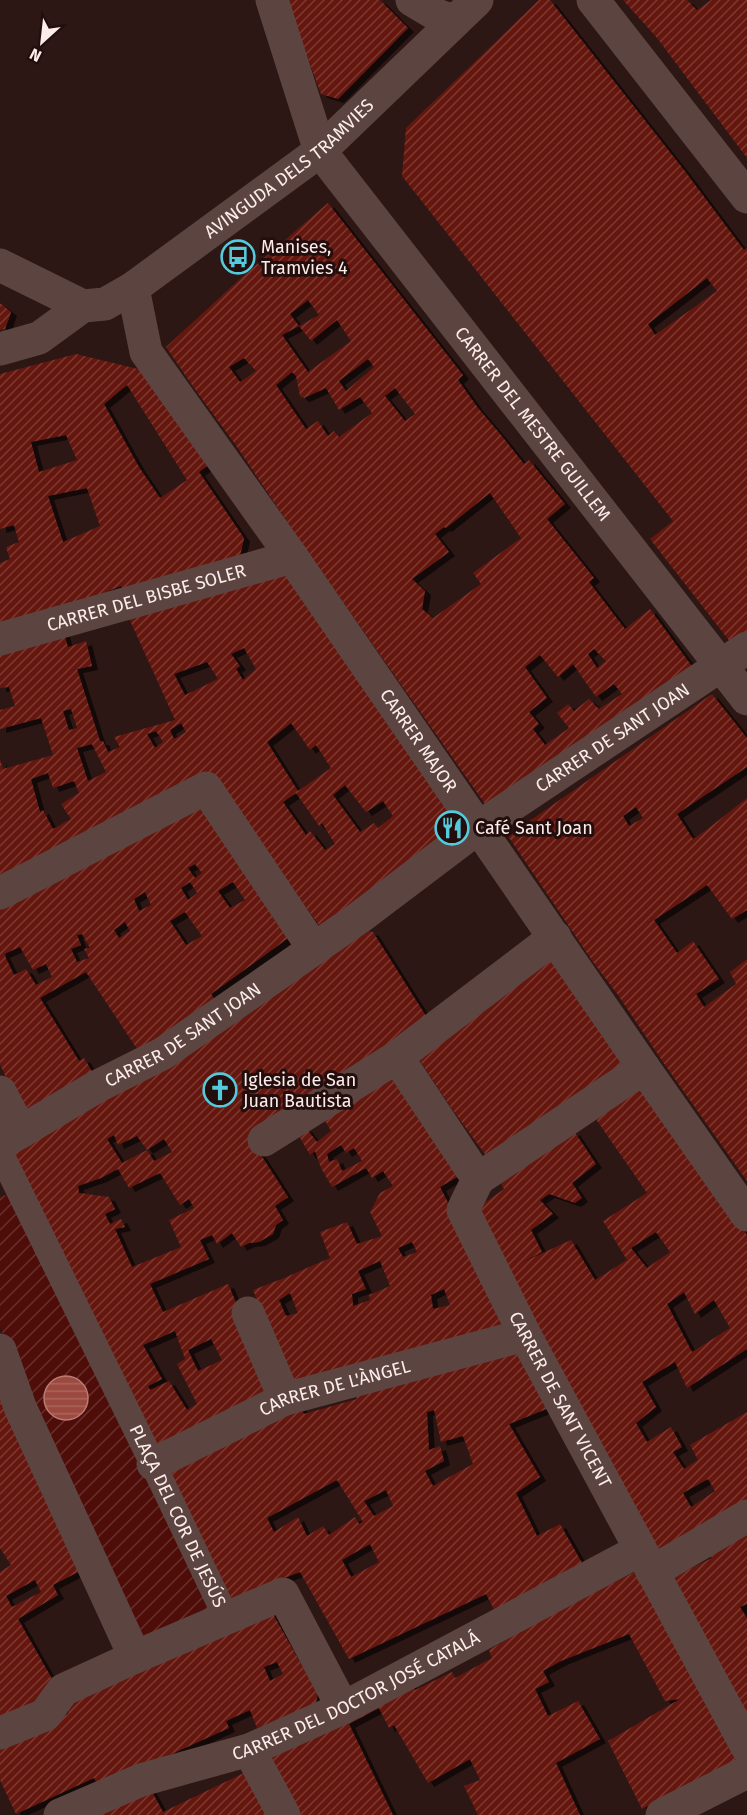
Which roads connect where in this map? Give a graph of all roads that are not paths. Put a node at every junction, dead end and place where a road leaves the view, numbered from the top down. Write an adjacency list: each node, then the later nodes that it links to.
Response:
1 (272, 0): 5 (street)
2 (412, 0): 4 (street)
3 (593, 0): 6 (street)
4 (466, 10): 5 (street, AVINGUDA DELS TRAMVIES)
5 (320, 151): 8 (street, AVINGUDA DELS TRAMVIES); 13 (street, CARRER DEL MESTRE GUILLEM)
6 (747, 197)
7 (0, 265): 9 (street)
8 (133, 288): 9 (street, AVINGUDA DELS TRAMVIES); 11 (street, CARRER MAJOR)
9 (83, 306): 10 (street)
10 (0, 349)
11 (292, 557): 12 (street, CARRER DEL BISBE SOLER); 15 (street, CARRER MAJOR)
12 (0, 639)
13 (734, 657): 14 (street, CARRER DEL MESTRE GUILLEM); 15 (street, CARRER DE SANT JOAN)
14 (747, 699)
15 (479, 828): 17 (street, CARRER MAJOR); 18 (street, CARRER DE SANT JOAN)
16 (0, 893): 18 (street)
17 (555, 937): 19 (street); 20 (street, CARRER MAJOR)
18 (314, 949): 23 (street, CARRER DE SANT JOAN)
19 (397, 1057): 22 (street); 24 (street)
20 (644, 1068): 24 (street); 25 (street, CARRER MAJOR)
21 (0, 1092): 23 (street)
22 (264, 1140)
23 (7, 1142): 30 (street, PLAÇA DEL COR DE JESÚS)
24 (478, 1179): 27 (street, CARRER DE SANT VICENT)
25 (747, 1215)
26 (248, 1313): 29 (street)
27 (525, 1335): 29 (street, CARRER DE L'ÀNGEL); 32 (street, CARRER DE SANT VICENT)
28 (0, 1350): 34 (street)
29 (285, 1399): 30 (street, CARRER DE L'ÀNGEL)
30 (153, 1464): 33 (street, PLAÇA DEL COR DE JESÚS)
31 (747, 1516): 32 (street, CARRER DEL DOCTOR JOSÉ CATALÁ)
32 (646, 1561): 35 (street, CARRER DEL DOCTOR JOSÉ CATALÁ); 37 (street, CARRER DE SANT VICENT)
33 (227, 1619): 34 (street, PLAÇA DEL COR DE JESÚS); 35 (street)
34 (135, 1657): 36 (street, PLAÇA DEL COR DE JESÚS)
35 (343, 1708): 38 (street, CARRER DEL DOCTOR JOSÉ CATALÁ)
36 (0, 1733)
37 (747, 1747)
38 (249, 1750): 41 (street, CARRER DEL DOCTOR JOSÉ CATALÁ); 42 (street)
39 (747, 1772): 40 (street)
40 (697, 1807): 43 (street)
41 (60, 1815)
42 (284, 1815)
43 (662, 1815)

